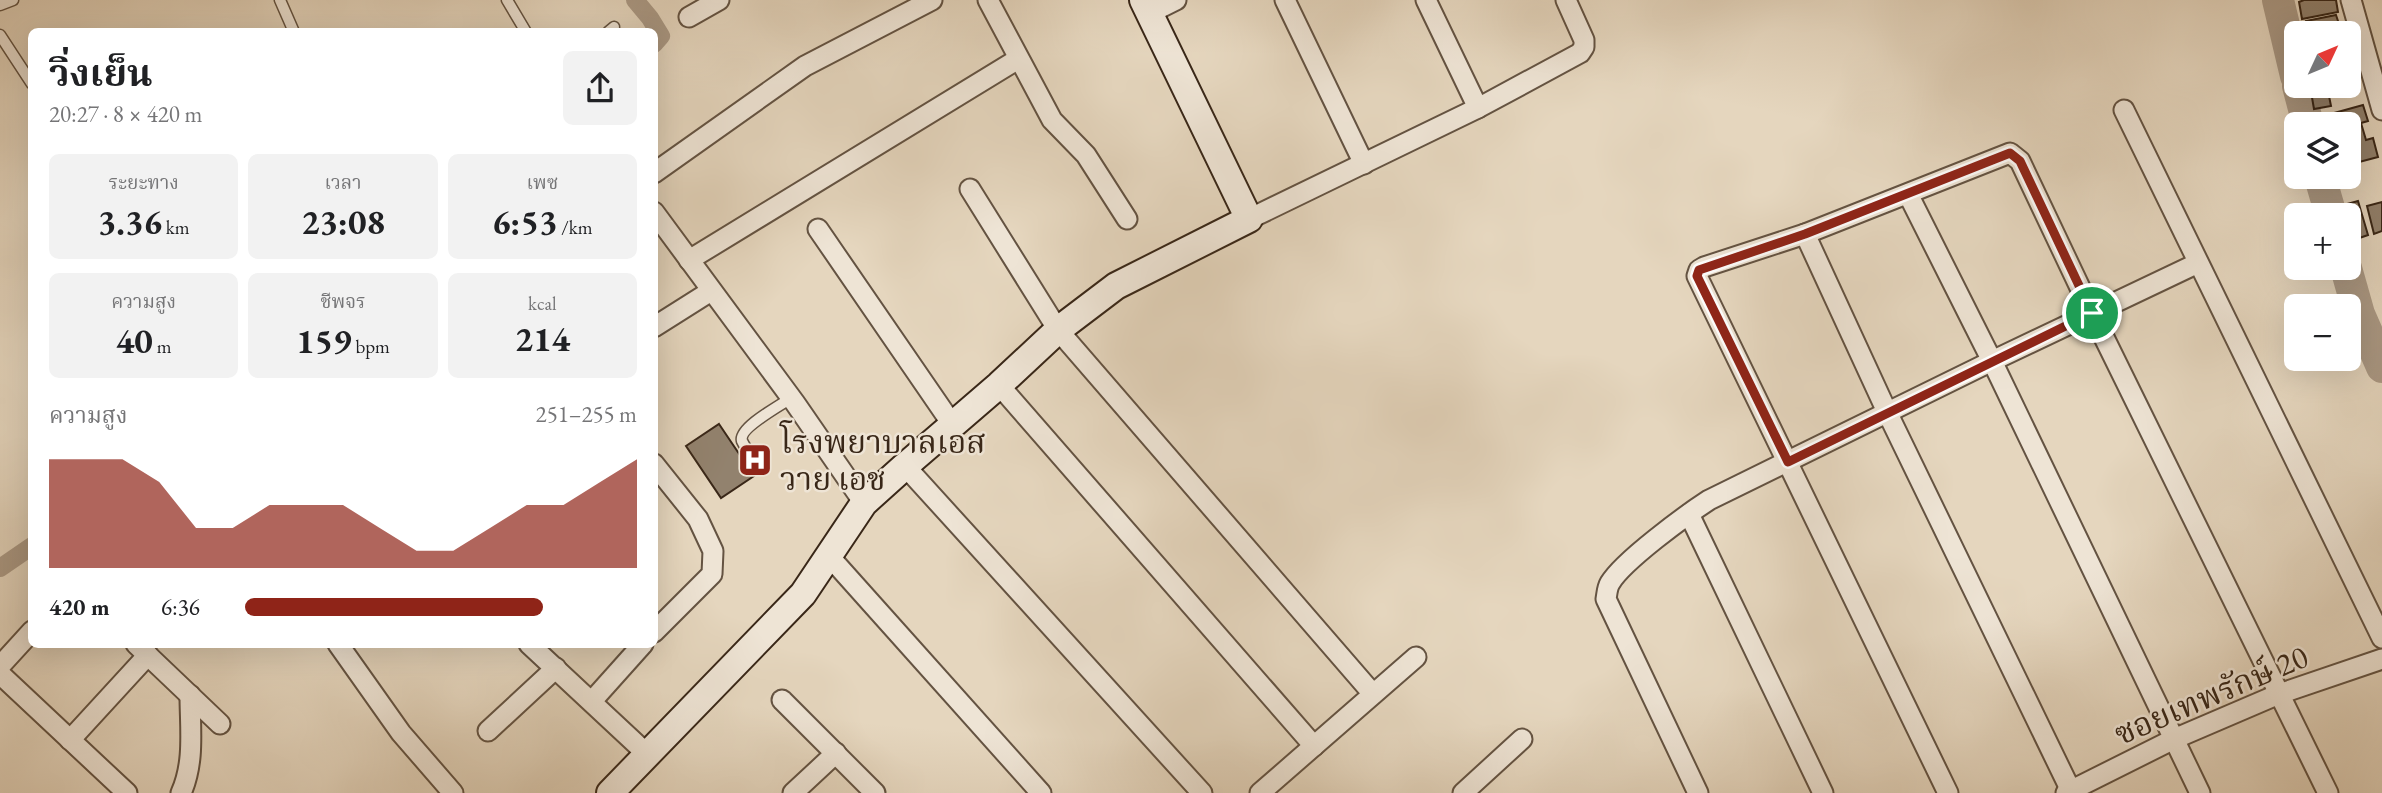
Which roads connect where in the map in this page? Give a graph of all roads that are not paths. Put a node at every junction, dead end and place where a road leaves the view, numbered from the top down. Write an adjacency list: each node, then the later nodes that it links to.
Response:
1 (13, 0): 12 (lane)
2 (280, 0): 15 (lane)
3 (507, 0): 16 (lane)
4 (719, 0): 14 (street)
5 (932, 0): 24 (street)
6 (988, 0): 18 (street)
7 (1176, 0): 13 (street)
8 (1285, 0): 23 (street)
9 (1426, 0): 20 (street)
10 (1566, 0): 20 (street)
11 (2351, 0): 22 (street)
12 (0, 5)
13 (1147, 7): 29 (street)
14 (690, 17)
15 (292, 28)
16 (524, 28)
17 (0, 35): 19 (lane)
18 (1018, 59): 28 (street); 32 (street)
19 (28, 78)
20 (1478, 108): 23 (street)
21 (2124, 110): 33 (street)
22 (2382, 110)
23 (1364, 164): 29 (street)
24 (658, 170)
25 (970, 188): 37 (street)
26 (1908, 194): 31 (street); 35 (street); 38 (street)
27 (658, 217): 32 (street)
28 (1127, 219)
29 (1249, 219): 37 (street)
30 (818, 229): 42 (street)
31 (1805, 234): 41 (street); 43 (street)
32 (689, 260): 34 (street)
33 (2198, 263): 35 (street); 52 (street)
34 (711, 291): 36 (street); 40 (street)
35 (2092, 313): 38 (street); 63 (street)
36 (658, 324)
37 (1058, 330): 39 (street); 62 (street)
38 (1992, 361): 41 (street); 70 (street)
39 (999, 385): 42 (street); 72 (street)
40 (791, 398): 46 (lane); 47 (street)
41 (1888, 414): 43 (street); 75 (street)
42 (952, 424): 44 (street)
43 (1788, 462): 48 (street); 88 (street)
44 (905, 466): 47 (street); 83 (street)
45 (658, 469): 50 (street)
46 (761, 469)
47 (864, 503): 49 (street)
48 (1689, 514): 86 (street); 87 (street)
49 (829, 556): 74 (street); 82 (street)
50 (658, 626)
51 (28, 635): 59 (street)
52 (2382, 638)
53 (341, 648): 78 (street)
54 (534, 648): 60 (street)
55 (639, 648): 65 (street)
56 (142, 649): 64 (street); 71 (street)
57 (1416, 657): 62 (street)
58 (2382, 659): 63 (street, ซอยเทพรักษ์ 20)
59 (0, 666)
60 (556, 668): 65 (street); 68 (street)
61 (0, 674): 71 (street)
62 (1373, 694): 72 (street)
63 (2279, 694): 70 (street, ซอยเทพรักษ์ 20); 90 (street)
64 (190, 695): 67 (street); 77 (street)
65 (592, 701): 74 (street)
66 (782, 701): 73 (street)
67 (220, 724)
68 (488, 731)
69 (1522, 739): 85 (street)
70 (2174, 739): 75 (street, ซอยเทพรักษ์ 20); 89 (street)
71 (70, 740): 76 (street)
72 (1314, 746): 84 (street)
73 (836, 753): 80 (street); 81 (street)
74 (647, 754): 79 (street)
75 (2070, 792)
76 (127, 793)
77 (181, 793)
78 (453, 793)
79 (610, 793)
80 (793, 793)
81 (875, 793)
82 (1041, 793)
83 (1202, 793)
84 (1260, 793)
85 (1463, 793)
86 (1698, 793)
87 (1823, 793)
88 (1948, 793)
89 (2200, 793)
90 (2328, 793)

